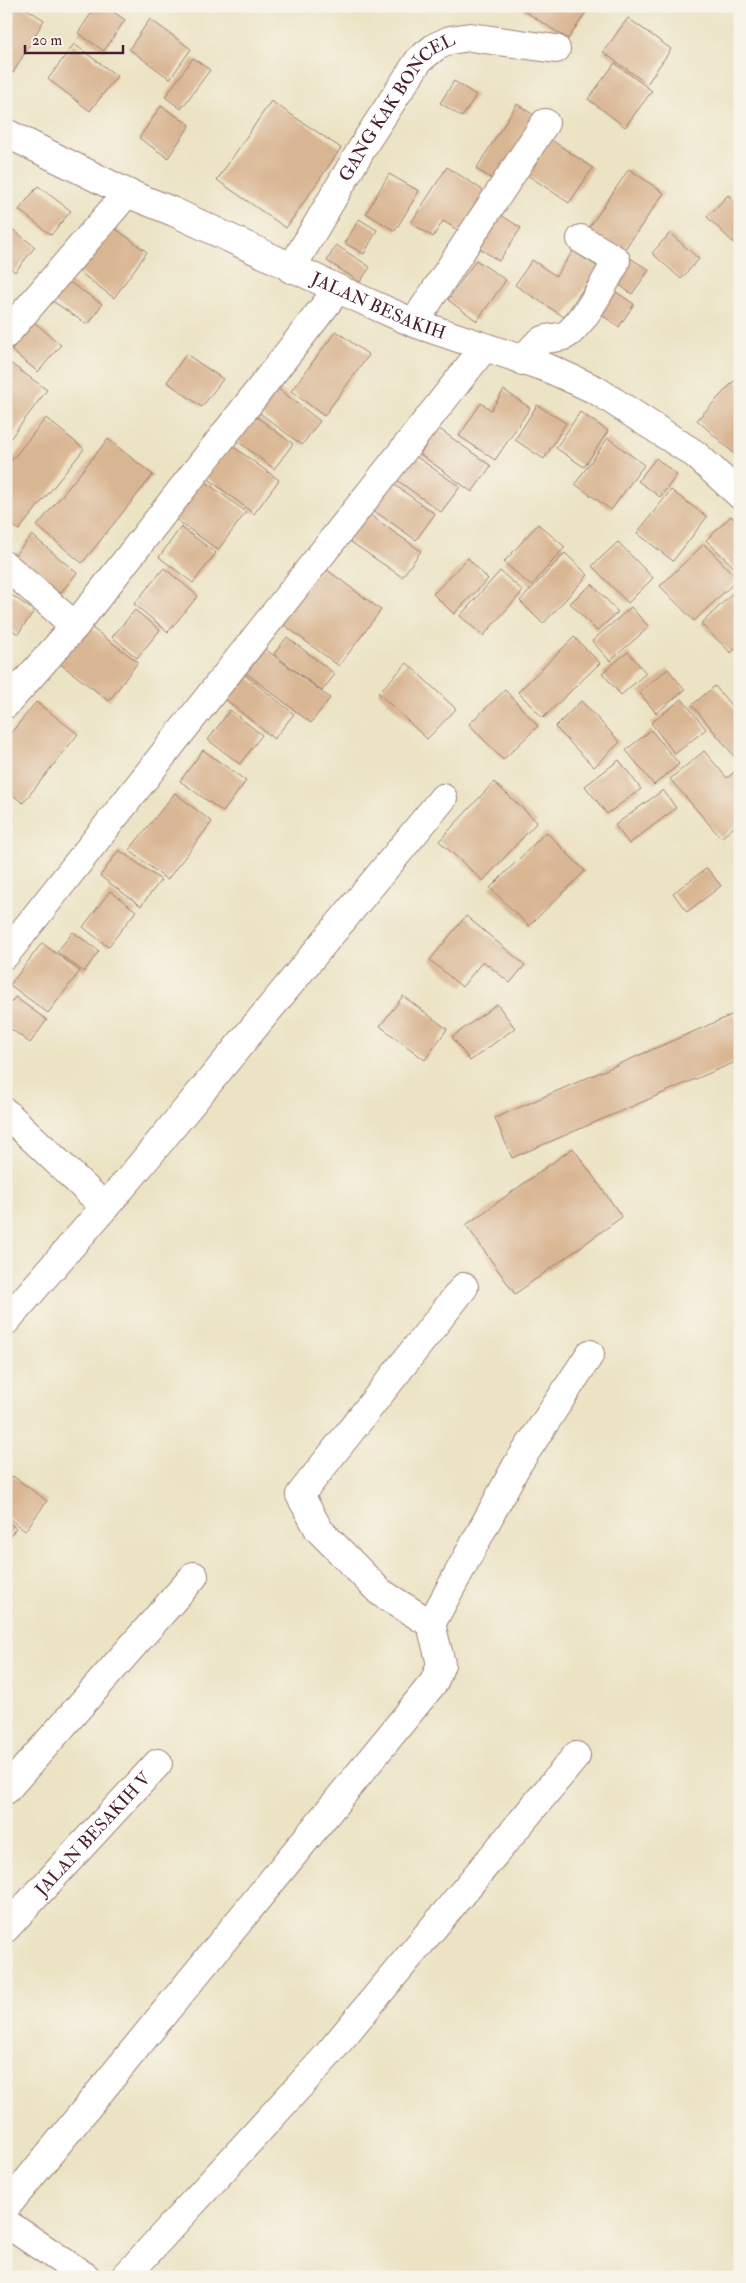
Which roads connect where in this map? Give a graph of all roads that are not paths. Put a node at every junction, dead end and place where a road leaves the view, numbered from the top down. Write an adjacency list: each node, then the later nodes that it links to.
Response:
1 (556, 49): 6 (street, GANG KAK BONCEL)
2 (545, 123): 8 (street)
3 (6, 133): 4 (street, JALAN BESAKIH)
4 (127, 194): 6 (street, JALAN BESAKIH); 9 (street)
5 (581, 239): 11 (street)
6 (291, 269): 7 (street, JALAN BESAKIH)
7 (338, 290): 8 (street, JALAN BESAKIH); 14 (street)
8 (414, 323): 10 (street, JALAN BESAKIH)
9 (6, 334)
10 (484, 348): 11 (street, JALAN BESAKIH); 17 (street)
11 (523, 361): 12 (street, JALAN BESAKIH)
12 (740, 495)
13 (6, 566): 14 (street)
14 (75, 626): 15 (street)
15 (6, 704)
16 (443, 798): 19 (street)
17 (6, 954)
18 (6, 1113): 19 (street)
19 (105, 1207): 21 (street)
20 (464, 1287): 24 (street)
21 (6, 1321)
22 (590, 1354): 24 (street)
23 (194, 1576): 27 (street)
24 (431, 1624): 29 (street)
25 (576, 1756): 32 (street)
26 (158, 1763): 28 (street, JALAN BESAKIH V)
27 (6, 1790)
28 (6, 1928)
29 (6, 2207)
30 (6, 2223): 31 (street)
31 (86, 2277)
32 (125, 2277)

